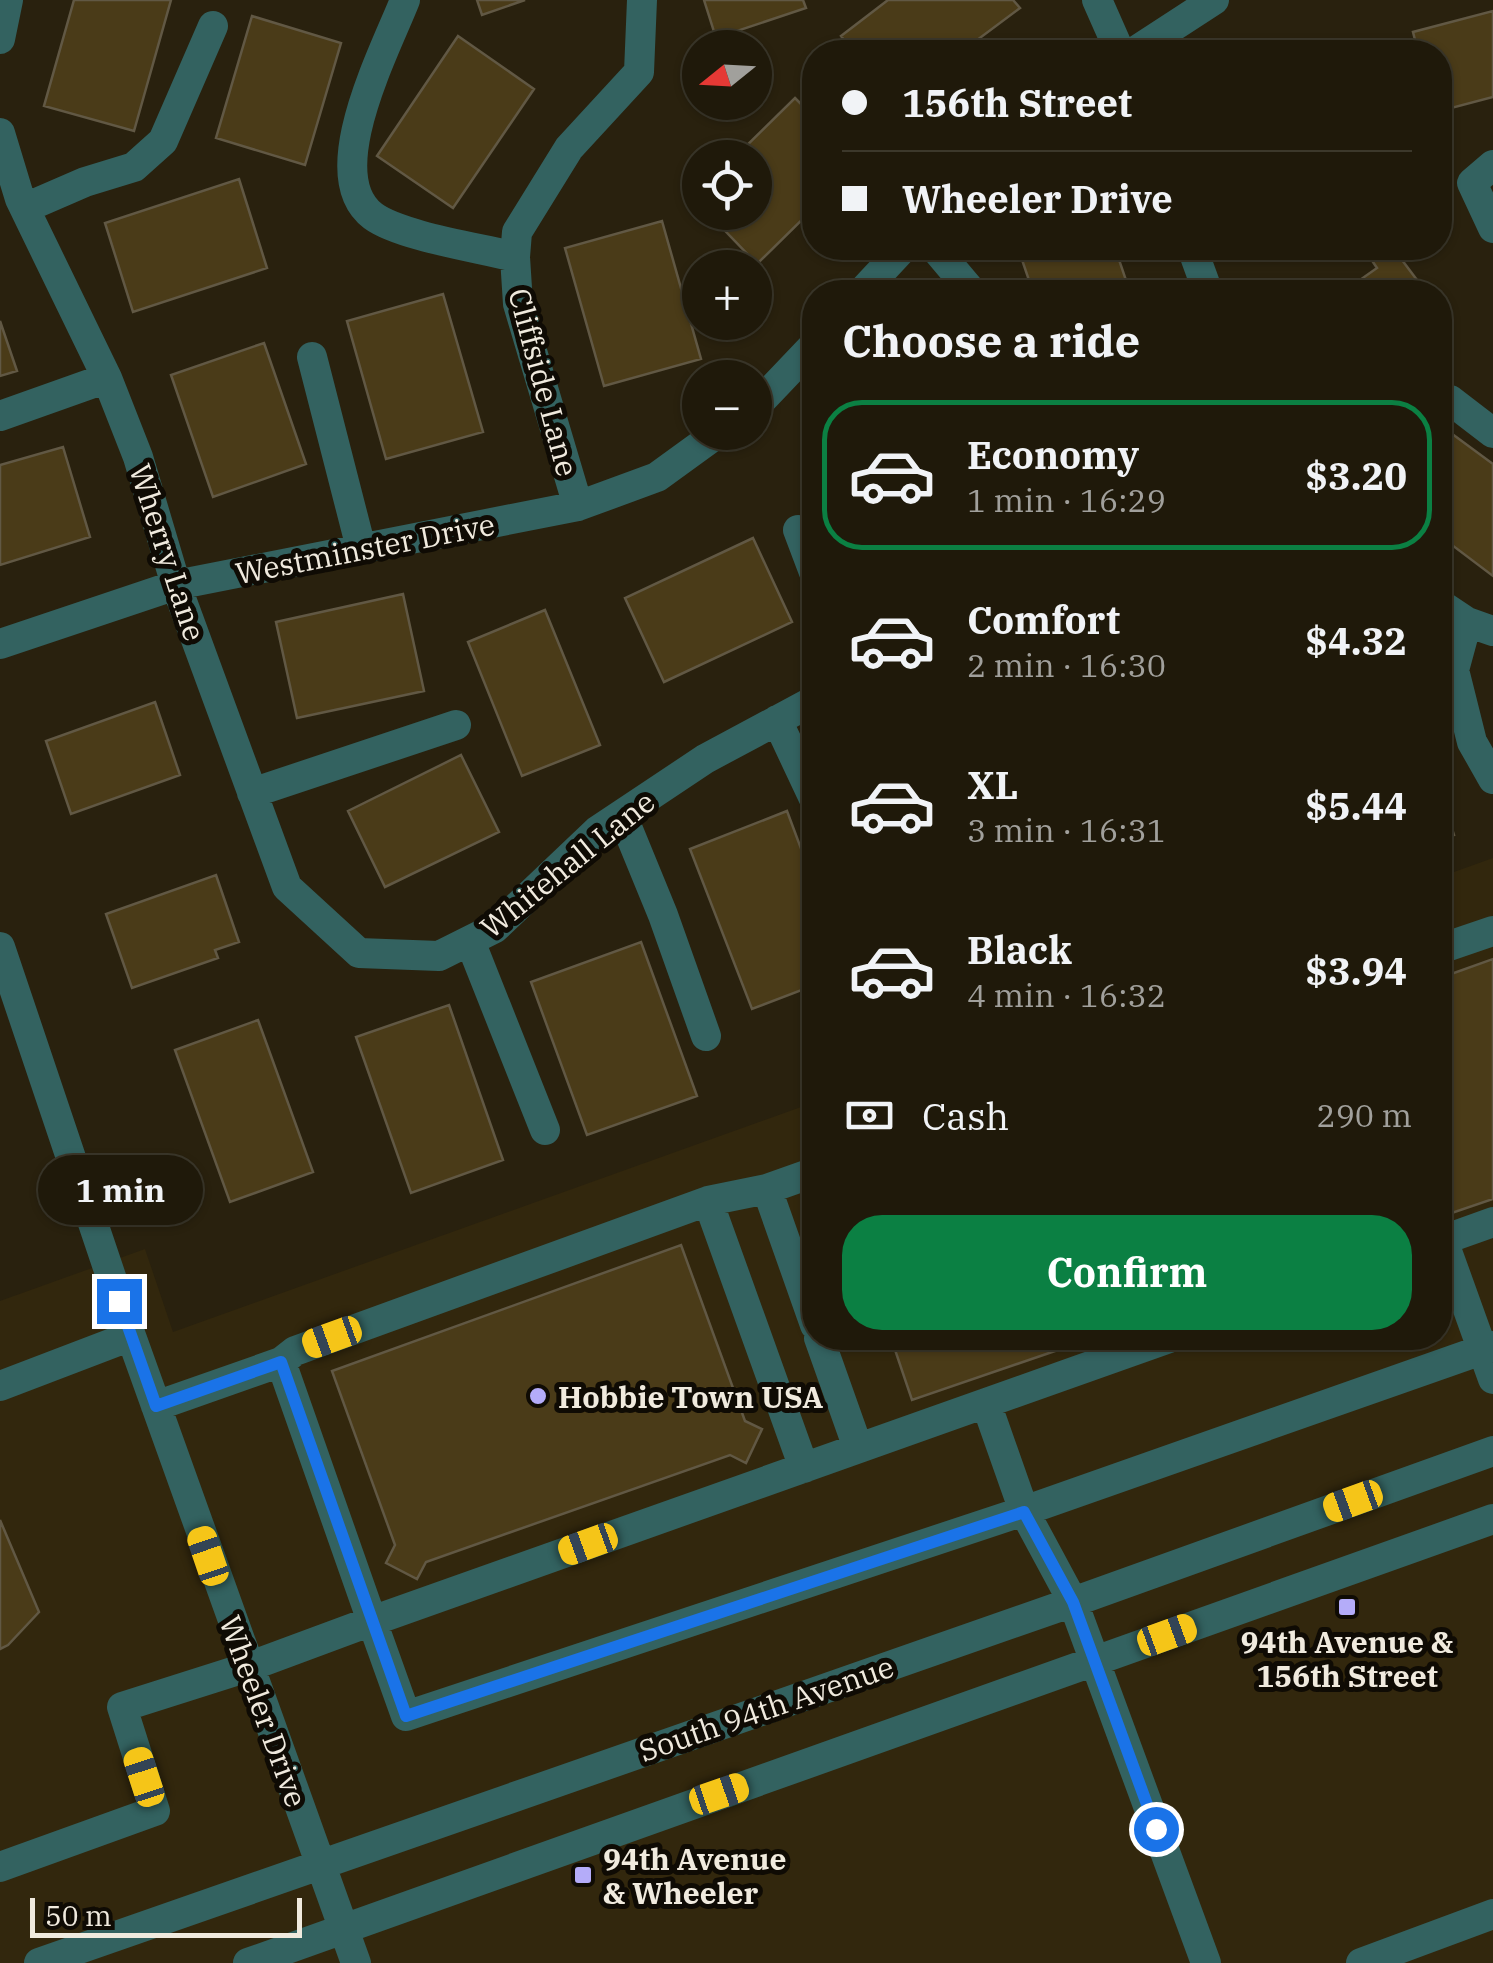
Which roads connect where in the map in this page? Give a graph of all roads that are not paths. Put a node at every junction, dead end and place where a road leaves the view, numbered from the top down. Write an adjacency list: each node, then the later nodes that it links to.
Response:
1 (404, 0): 12 (street)
2 (642, 0): 12 (street, Cliffside Lane)
3 (1097, 0): 6 (street)
4 (1214, 0): 7 (street)
5 (213, 26): 10 (street)
6 (1115, 40)
7 (1152, 40)
8 (0, 133): 10 (street, Wherry Lane)
9 (1493, 166): 11 (street)
10 (25, 208): 19 (street, Wherry Lane)
11 (1493, 228)
12 (515, 257): 25 (street, Cliffside Lane)
13 (892, 260): 15 (street)
14 (945, 260): 16 (street)
15 (873, 280)
16 (962, 280)
17 (312, 357): 28 (street)
18 (802, 358): 20 (street)
19 (107, 378): 22 (street); 29 (street, Wherry Lane)
20 (772, 389)
21 (1452, 402): 23 (street)
22 (0, 416)
23 (1493, 434)
24 (694, 450): 25 (street, Westminster Drive)
25 (578, 506): 28 (street, Westminster Drive)
26 (798, 530): 27 (street)
27 (802, 541)
28 (361, 548): 29 (street, Westminster Drive)
29 (176, 585): 32 (street, Westminster Drive); 38 (street, Wherry Lane)
30 (1452, 611): 31 (street)
31 (1480, 626): 37 (street)
32 (0, 644)
33 (802, 707): 34 (street, Whitehall Lane)
34 (777, 720): 36 (street); 39 (street, Whitehall Lane)
35 (456, 725): 38 (street)
36 (802, 773)
37 (1493, 778)
38 (252, 792): 44 (street, Wherry Lane)
39 (622, 815): 41 (street, Whitehall Lane); 45 (street)
40 (1493, 930): 42 (street)
41 (470, 940): 44 (street, Whitehall Lane); 46 (street)
42 (1452, 945)
43 (0, 947): 54 (street, Wheeler Drive)
44 (359, 953)
45 (706, 1036)
46 (544, 1130)
47 (802, 1177): 48 (street)
48 (767, 1189): 49 (street); 53 (street)
49 (708, 1201): 58 (street); 65 (street)
50 (1493, 1222): 51 (street)
51 (1452, 1237)
52 (1452, 1266): 55 (street)
53 (802, 1289)
54 (131, 1336): 60 (street); 62 (street, Wheeler Drive)
55 (1488, 1347): 59 (street); 66 (street)
56 (823, 1350): 63 (street)
57 (1135, 1350): 61 (street)
58 (281, 1362): 62 (street); 69 (street)
59 (1493, 1379)
60 (0, 1386)
61 (986, 1403): 63 (street); 66 (street)
62 (156, 1406): 71 (street, Wheeler Drive)
63 (858, 1448): 65 (street)
64 (1493, 1451): 68 (street, South 94th Avenue)
65 (804, 1468): 69 (street)
66 (1024, 1512): 68 (street); 69 (street)
67 (1493, 1519): 70 (street)
68 (1073, 1602): 70 (street); 72 (street, South 94th Avenue)
69 (372, 1621): 71 (street)
70 (1094, 1661): 75 (street); 79 (street)
71 (248, 1667): 72 (street, Wheeler Drive); 73 (street)
72 (320, 1863): 75 (street, Wheeler Drive); 76 (street, South 94th Avenue)
73 (0, 1866)
74 (1493, 1914): 80 (street)
75 (344, 1928): 77 (street); 78 (street, Wheeler Drive)
76 (39, 1963)
77 (248, 1963)
78 (356, 1963)
79 (1206, 1963)
80 (1362, 1963)

